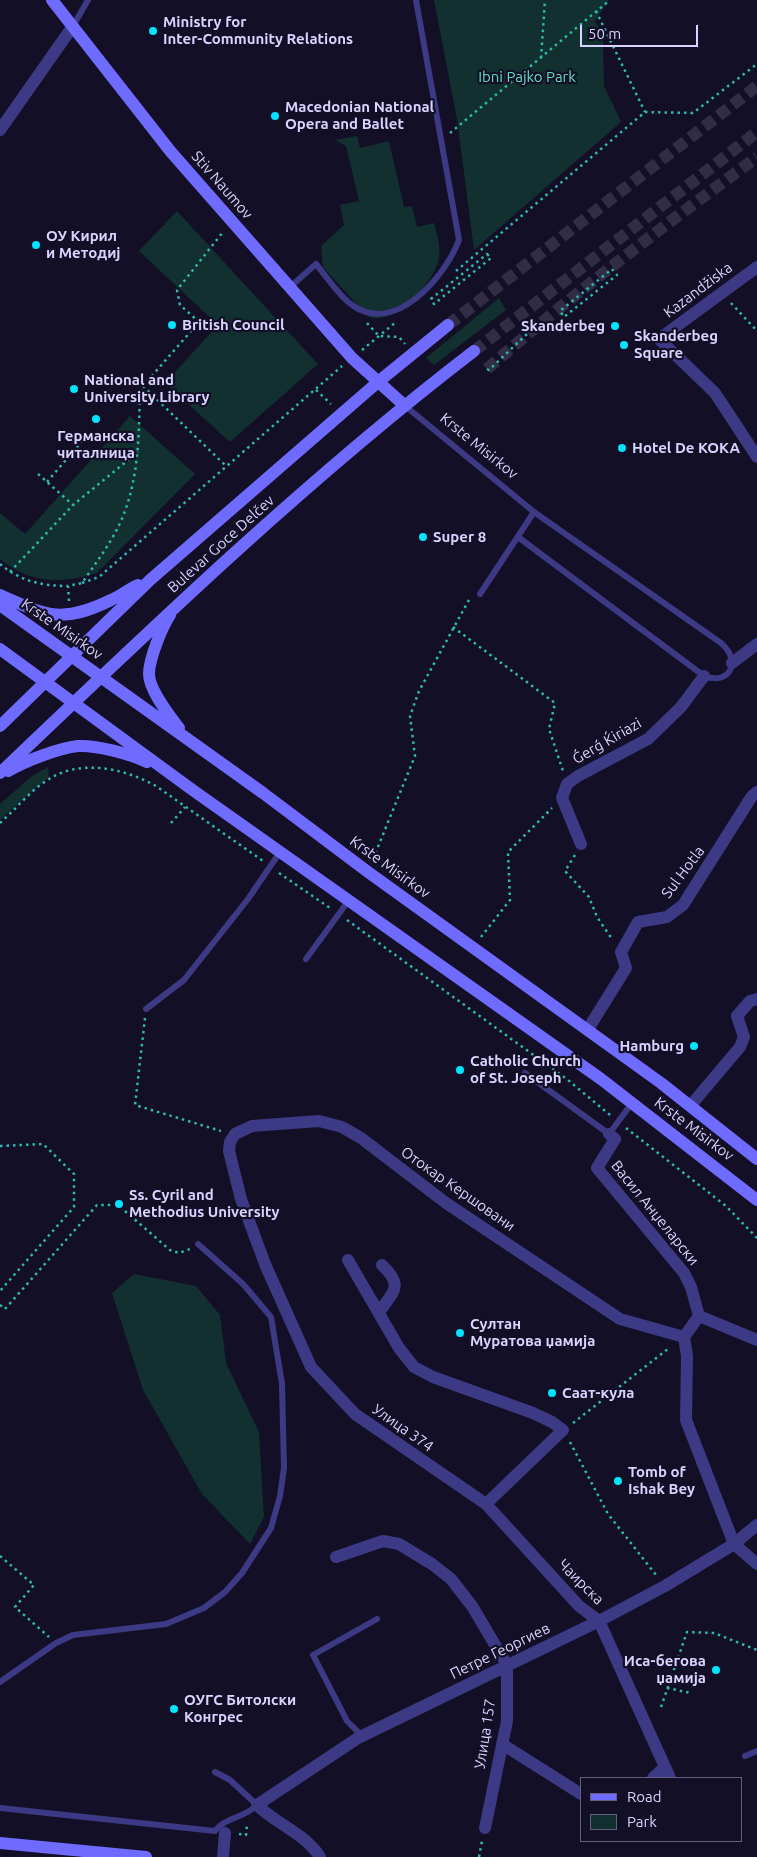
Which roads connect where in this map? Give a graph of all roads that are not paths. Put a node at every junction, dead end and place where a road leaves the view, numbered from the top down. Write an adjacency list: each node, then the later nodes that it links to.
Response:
1 (52, 0): 4 (street, Stiv Naumov)
2 (88, 0): 4 (lane)
3 (416, 0): 7 (lane)
4 (73, 26): 5 (street); 7 (street, Stiv Naumov)
5 (0, 130)
6 (757, 267): 12 (street, Kazandžiska)
7 (290, 287): 10 (street, Stiv Naumov)
8 (448, 325): 10 (street, Bulevar Goce Delčev)
9 (474, 351): 11 (street, Bulevar Goce Delčev)
10 (378, 382): 11 (street, Stiv Naumov); 15 (street, Bulevar Goce Delčev)
11 (404, 405): 13 (lane, Krste Misirkov); 18 (street, Bulevar Goce Delčev)
12 (757, 457)
13 (534, 512): 14 (lane); 23 (lane, Krste Misirkov)
14 (518, 537): 16 (lane); 24 (lane)
15 (150, 580): 17 (street); 22 (street, Bulevar Goce Delčev)
16 (477, 594)
17 (0, 596)
18 (178, 603): 25 (street, Bulevar Goce Delčev); 29 (street)
19 (0, 605): 22 (street, Krste Misirkov)
20 (757, 644): 23 (street)
21 (0, 649): 26 (street, Krste Misirkov)
22 (71, 656): 25 (street, Krste Misirkov); 26 (street, Bulevar Goce Delčev)
23 (732, 663): 24 (lane)
24 (704, 676): 33 (street, Ǵerǵ Ḱiriazi)
25 (101, 677): 27 (street, Bulevar Goce Delčev); 29 (street, Krste Misirkov)
26 (45, 682): 27 (street, Krste Misirkov); 28 (street, Bulevar Goce Delčev)
27 (74, 703): 30 (street, Krste Misirkov); 31 (street, Bulevar Goce Delčev)
28 (0, 726)
29 (189, 739): 39 (street, Krste Misirkov)
30 (163, 769): 31 (street); 34 (street, Krste Misirkov)
31 (0, 775)
32 (757, 792): 39 (street, Sul Hotla)
33 (581, 844)
34 (280, 852): 35 (street, Krste Misirkov); 38 (lane)
35 (349, 900): 36 (lane); 41 (street, Krste Misirkov)
36 (306, 959)
37 (757, 999): 42 (street)
38 (146, 1009)
39 (588, 1029): 42 (street, Krste Misirkov)
40 (525, 1073): 43 (lane)
41 (632, 1103): 43 (lane); 45 (street, Krste Misirkov)
42 (691, 1105): 44 (street, Krste Misirkov)
43 (612, 1136): 50 (street, Васил Анџеларски)
44 (757, 1159)
45 (757, 1200)
46 (198, 1244): 62 (lane)
47 (348, 1260): 49 (street)
48 (382, 1265): 49 (street)
49 (379, 1312): 54 (street)
50 (699, 1316): 51 (street); 52 (street)
51 (684, 1337): 53 (street, Отокар Кершовани); 56 (street)
52 (757, 1340)
53 (311, 1367): 54 (street, Улица 374)
54 (486, 1504): 60 (street, Чаирска)
55 (757, 1525): 56 (street, Петре Георгиев)
56 (734, 1544): 58 (street); 60 (street, Петре Георгиев)
57 (336, 1557): 61 (street, Улица 157)
58 (757, 1564)
59 (377, 1619): 63 (lane)
60 (598, 1622): 61 (street, Петре Георгиев); 68 (street, Чаирска)
61 (507, 1665): 63 (street, Петре Георгиев); 64 (street, Улица 157)
62 (0, 1682)
63 (363, 1736): 71 (street, Петре Георгиев)
64 (502, 1744): 69 (street); 72 (street, Улица 157)
65 (757, 1751): 66 (lane)
66 (745, 1756)
67 (215, 1772): 71 (lane)
68 (667, 1773)
69 (580, 1793)
70 (0, 1808): 71 (lane)
71 (253, 1809): 77 (street)
72 (485, 1828)
73 (225, 1833): 76 (street)
74 (0, 1843): 75 (street)
75 (146, 1857)
76 (223, 1857)
77 (320, 1857)

